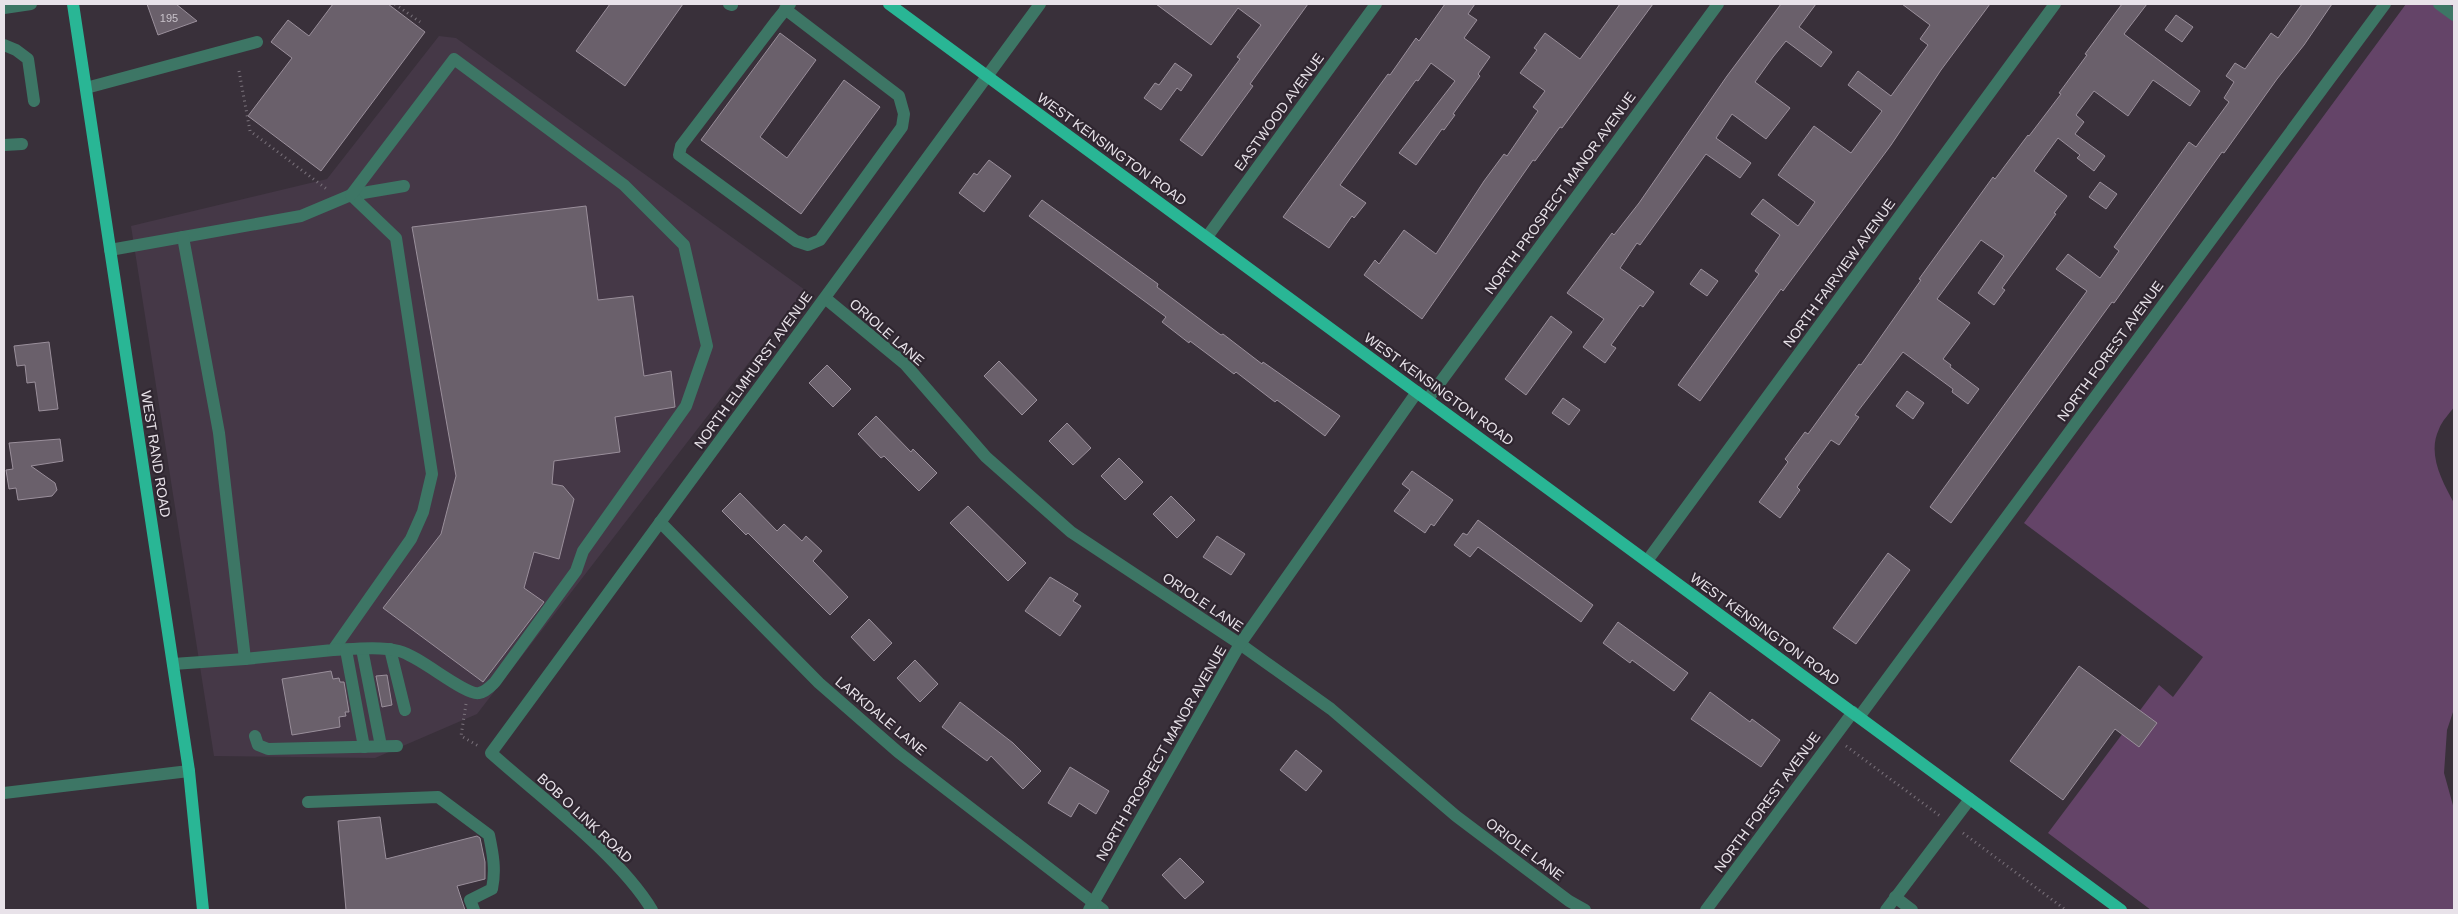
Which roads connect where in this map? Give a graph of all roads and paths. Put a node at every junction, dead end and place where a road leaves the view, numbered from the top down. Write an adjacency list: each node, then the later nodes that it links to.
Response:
1 (32, 4): 12 (street)
2 (73, 4): 19 (main road, WEST RAND ROAD)
3 (395, 4): 14 (path)
4 (889, 4): 18 (main road, WEST KENSINGTON ROAD)
5 (1040, 4): 18 (street, NORTH ELMHURST AVENUE)
6 (1376, 4): 26 (street, EASTWOOD AVENUE)
7 (1718, 4): 30 (street, NORTH PROSPECT MANOR AVENUE)
8 (2055, 4): 32 (street, NORTH FAIRVIEW AVENUE)
9 (2385, 4): 41 (street, NORTH FOREST AVENUE)
10 (2439, 4): 13 (street)
11 (787, 7): 11 (street)
12 (4, 8)
13 (2454, 15)
14 (420, 22)
15 (257, 42): 19 (street)
16 (4, 45): 20 (street)
17 (239, 71): 24 (path)
18 (987, 76): 26 (main road, WEST KENSINGTON ROAD); 28 (street, NORTH ELMHURST AVENUE)
19 (86, 88): 27 (main road, WEST RAND ROAD)
20 (34, 101)
21 (22, 144): 22 (street)
22 (4, 145)
23 (404, 186): 24 (street)
24 (346, 197): 25 (street); 35 (street); 39 (street)
25 (183, 237): 27 (street); 37 (street)
26 (1207, 237): 29 (main road, WEST KENSINGTON ROAD)
27 (110, 250): 38 (main road, WEST RAND ROAD)
28 (825, 298): 31 (street, NORTH ELMHURST AVENUE); 33 (street, ORIOLE LANE)
29 (1417, 392): 30 (main road, WEST KENSINGTON ROAD); 33 (street, NORTH PROSPECT MANOR AVENUE)
30 (1428, 400): 32 (main road, WEST KENSINGTON ROAD)
31 (660, 522): 46 (street, NORTH ELMHURST AVENUE); 52 (street, LARKDALE LANE)
32 (1647, 561): 41 (main road, WEST KENSINGTON ROAD)
33 (1240, 644): 52 (street, NORTH PROSPECT MANOR AVENUE); 56 (street, ORIOLE LANE)
34 (390, 649): 36 (street); 39 (street); 40 (street)
35 (340, 650): 36 (street); 37 (street); 45 (street)
36 (362, 650): 43 (street)
37 (245, 659): 38 (street)
38 (173, 664): 47 (main road, WEST RAND ROAD)
39 (468, 691): 46 (path)
40 (405, 710)
41 (1856, 714): 49 (main road, WEST KENSINGTON ROAD); 57 (street, NORTH FOREST AVENUE)
42 (255, 736): 45 (street)
43 (381, 746): 44 (street); 45 (street)
44 (396, 746)
45 (364, 747)
46 (491, 753): 55 (street, BOB O LINK ROAD)
47 (189, 772): 48 (street); 53 (main road, WEST RAND ROAD)
48 (4, 793)
49 (1970, 799): 51 (street); 60 (main road, WEST KENSINGTON ROAD)
50 (308, 802): 54 (street)
51 (1895, 897): 58 (street); 59 (street)
52 (1095, 908)
53 (203, 910)
54 (474, 910)
55 (652, 910)
56 (1585, 910)
57 (1706, 910)
58 (1886, 910)
59 (1912, 910)
60 (2121, 910)

